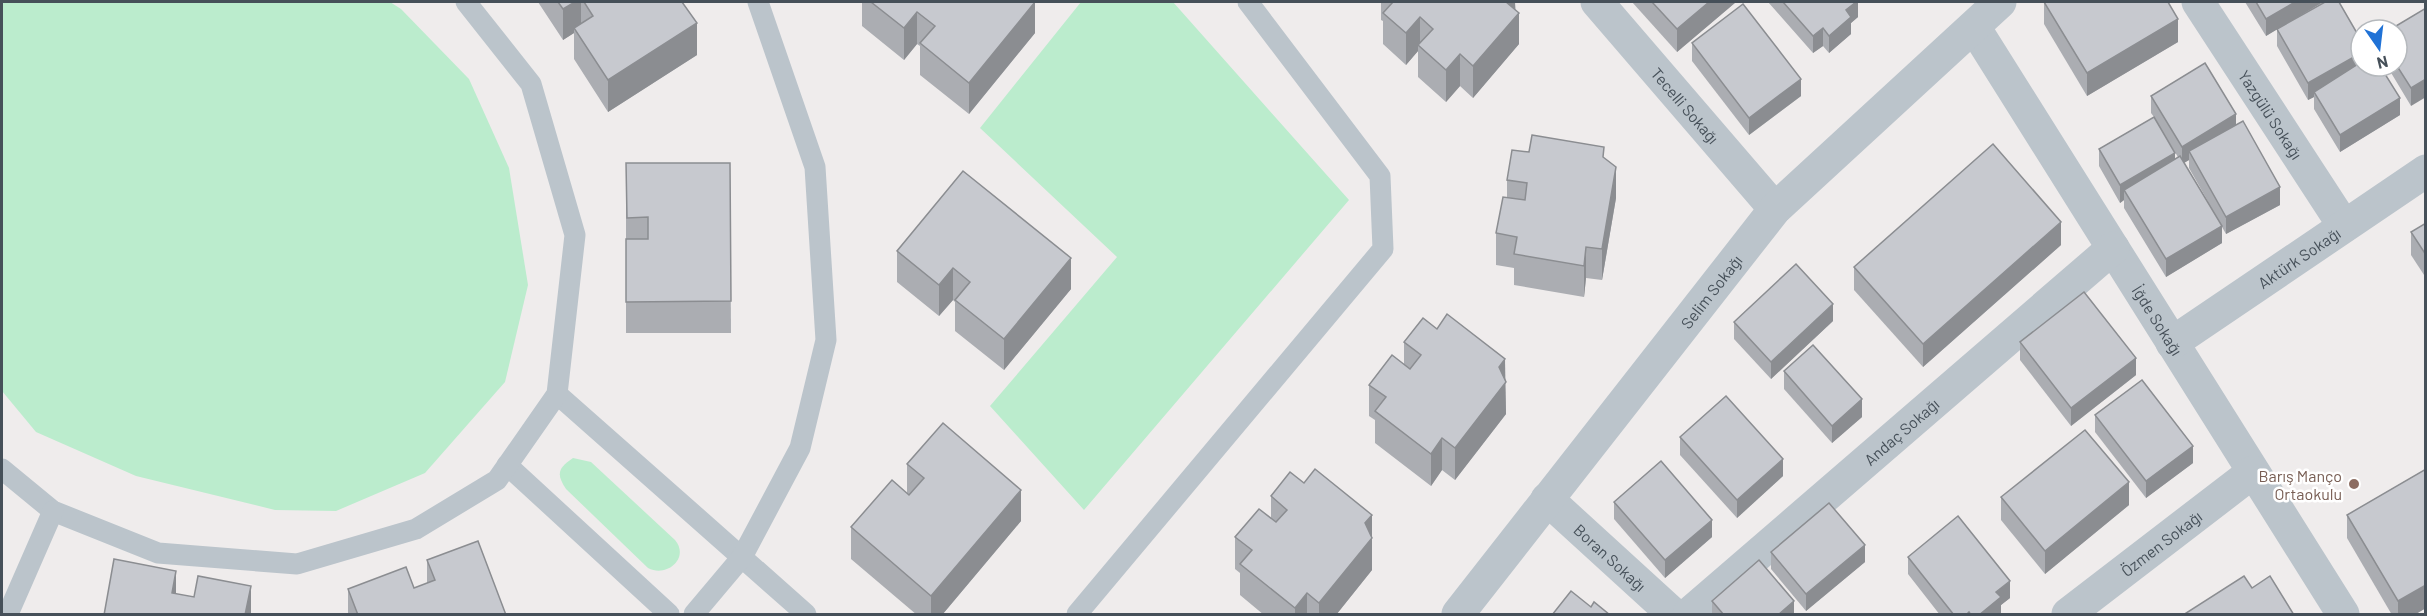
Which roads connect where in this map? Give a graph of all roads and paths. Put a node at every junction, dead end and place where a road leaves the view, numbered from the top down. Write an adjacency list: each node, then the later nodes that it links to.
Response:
1 (466, 2): 13 (lane)
2 (758, 2): 19 (lane)
3 (1248, 2): 24 (lane)
4 (1598, 2): 9 (street, Tecelli Sokağı)
5 (2001, 2): 7 (street, Selim Sokağı)
6 (2198, 2): 10 (street, Yazgülü Sokağı)
7 (1974, 27): 9 (street, Selim Sokağı); 11 (street, İğde Sokağı)
8 (2426, 171): 10 (street, Aktürk Sokağı)
9 (1775, 209): 17 (street, Selim Sokağı)
10 (2344, 226): 12 (street, Aktürk Sokağı)
11 (2113, 248): 12 (street, İğde Sokağı); 27 (street, Andaç Sokağı)
12 (2172, 343): 16 (street, İğde Sokağı)
13 (557, 394): 14 (lane); 19 (lane)
14 (507, 465): 18 (lane); 21 (lane)
15 (2, 469): 18 (lane)
16 (2253, 472): 28 (street, Özmen Sokağı); 29 (street, İğde Sokağı)
17 (1547, 499): 25 (street, Selim Sokağı); 26 (street, Boran Sokağı)
18 (53, 511): 20 (lane)
19 (742, 557): 22 (lane); 23 (lane)
20 (8, 615)
21 (669, 615)
22 (694, 615)
23 (806, 615)
24 (1077, 615)
25 (1458, 615)
26 (1673, 615)
27 (1689, 615)
28 (2068, 615)
29 (2343, 615)

